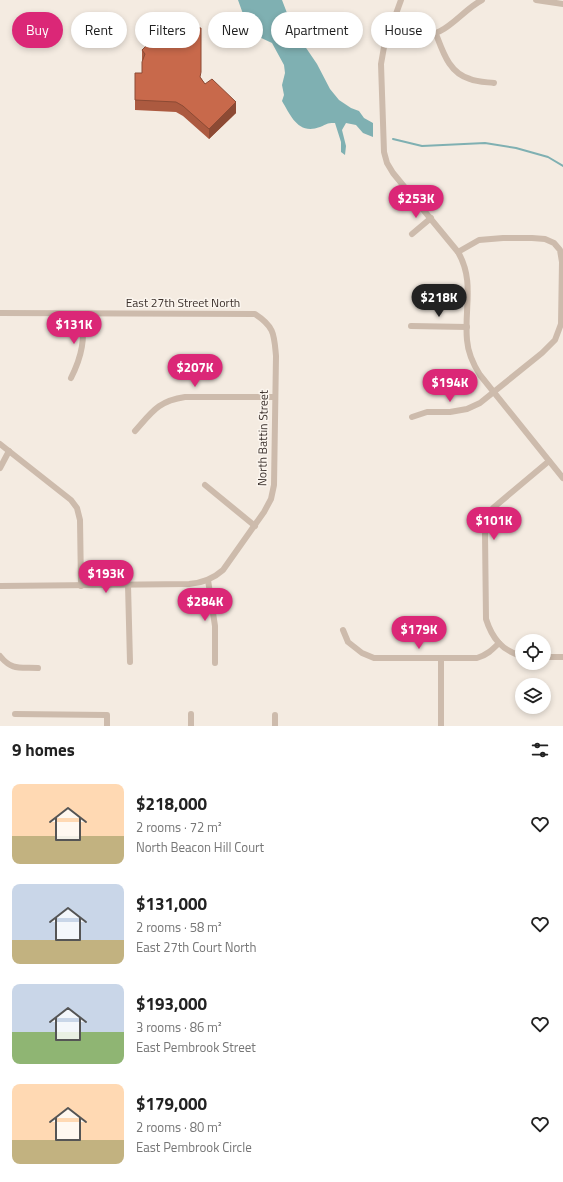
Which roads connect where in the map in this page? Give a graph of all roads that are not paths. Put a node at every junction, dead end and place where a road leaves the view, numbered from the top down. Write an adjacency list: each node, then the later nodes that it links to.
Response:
1 (401, 0): 5 (street)
2 (482, 0): 6 (street)
3 (536, 0): 4 (street)
4 (563, 4)
5 (397, 12)
6 (436, 34): 8 (street)
7 (384, 48): 9 (street)
8 (494, 83)
9 (431, 218): 10 (street); 11 (street)
10 (412, 234)
11 (458, 252): 12 (street); 17 (street)
12 (562, 295): 19 (street)
13 (0, 313): 14 (street, East 27th Street North)
14 (83, 314): 15 (street, East 27th Street North); 18 (street)
15 (267, 323): 20 (street, North Battin Street)
16 (410, 326): 17 (street)
17 (467, 327): 19 (street)
18 (71, 378)
19 (493, 392): 21 (street); 25 (street)
20 (275, 397): 22 (street); 29 (street, North Battin Street)
21 (412, 417)
22 (135, 431)
23 (0, 444): 24 (street)
24 (9, 451): 26 (street); 33 (street)
25 (549, 461): 27 (street); 35 (street)
26 (0, 468)
27 (563, 478)
28 (205, 485): 29 (street)
29 (255, 526): 30 (street, North Battin Street)
30 (208, 580): 31 (street); 42 (street)
31 (128, 585): 33 (street); 41 (street)
32 (0, 586): 33 (street)
33 (81, 586)
34 (343, 630): 40 (street)
35 (499, 643): 36 (street); 40 (street)
36 (515, 654)
37 (0, 656): 43 (street)
38 (551, 657): 39 (street)
39 (563, 657)
40 (441, 658): 50 (street)
41 (130, 662)
42 (215, 663)
43 (38, 668)
44 (15, 714): 47 (street)
45 (191, 714): 48 (street)
46 (275, 715): 49 (street)
47 (107, 726)
48 (191, 726)
49 (275, 726)
50 (442, 726)

